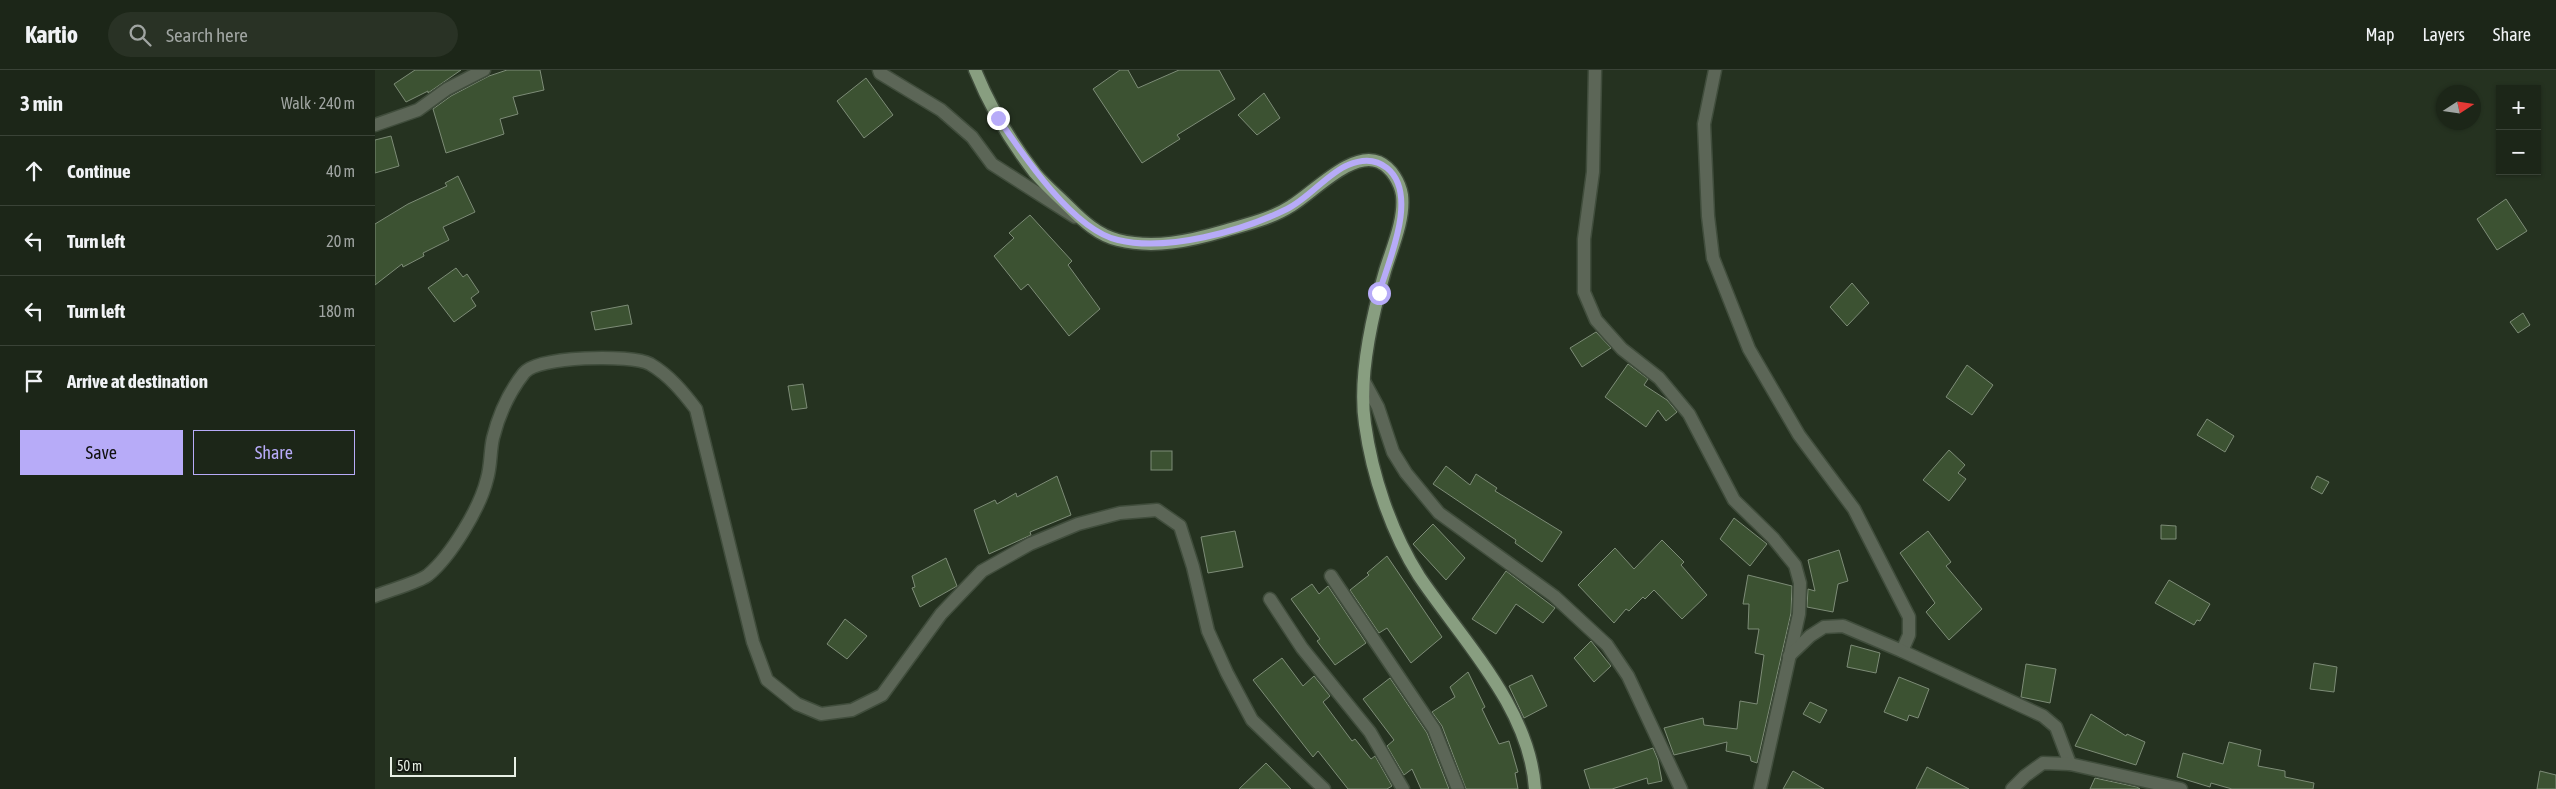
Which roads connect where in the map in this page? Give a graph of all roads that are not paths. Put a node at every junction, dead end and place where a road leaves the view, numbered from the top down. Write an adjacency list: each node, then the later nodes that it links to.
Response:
1 (484, 70): 6 (street)
2 (879, 70): 7 (street)
3 (975, 70): 7 (main road)
4 (1595, 70): 13 (street)
5 (1715, 70): 12 (street)
6 (375, 125)
7 (1089, 227): 8 (main road)
8 (1364, 381): 18 (main road); 19 (street)
9 (1331, 576): 17 (street)
10 (375, 596): 15 (street)
11 (1270, 599): 16 (street)
12 (1902, 651): 13 (street); 14 (street)
13 (1789, 656): 20 (street)
14 (2070, 764): 21 (street); 22 (street)
15 (1324, 789)
16 (1403, 789)
17 (1458, 789)
18 (1535, 789)
19 (1681, 789)
20 (1759, 789)
21 (2012, 789)
22 (2181, 789)

